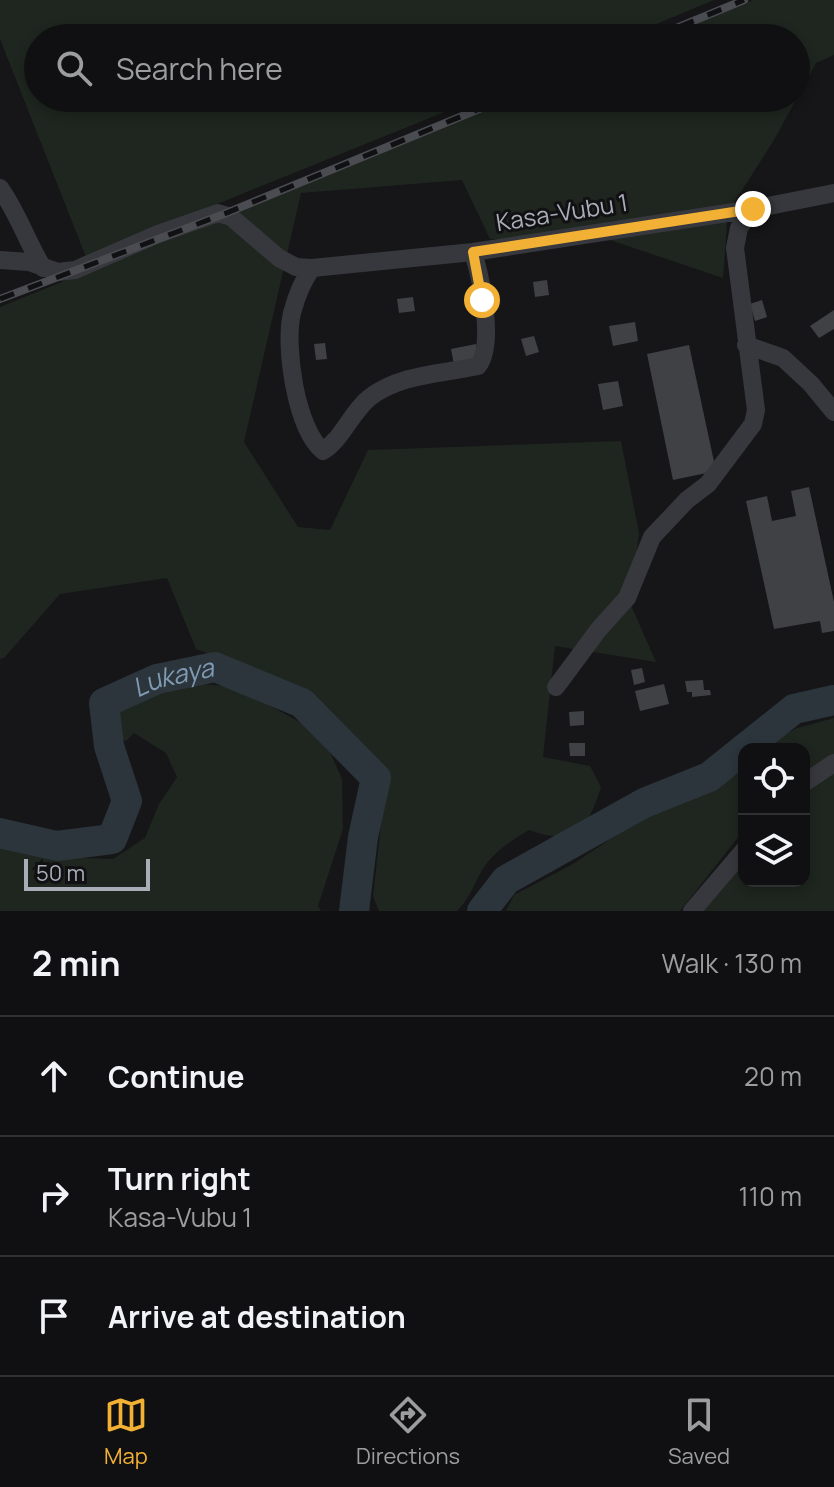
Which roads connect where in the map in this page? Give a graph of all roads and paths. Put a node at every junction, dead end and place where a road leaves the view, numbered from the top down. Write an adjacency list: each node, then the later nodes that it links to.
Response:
1 (0, 188): 7 (street)
2 (834, 193): 3 (street, Kasa-Vubu 1)
3 (753, 209): 4 (street, Kasa-Vubu 1); 8 (street)
4 (473, 252): 6 (street, Kasa-Vubu 1); 6 (street)
5 (0, 260): 7 (street)
6 (304, 267): 7 (street)
7 (43, 268)
8 (746, 345): 9 (street); 10 (street)
9 (834, 412)
10 (556, 687)
11 (834, 763): 12 (street)
12 (810, 779)
13 (738, 857): 14 (street)
14 (692, 911)

